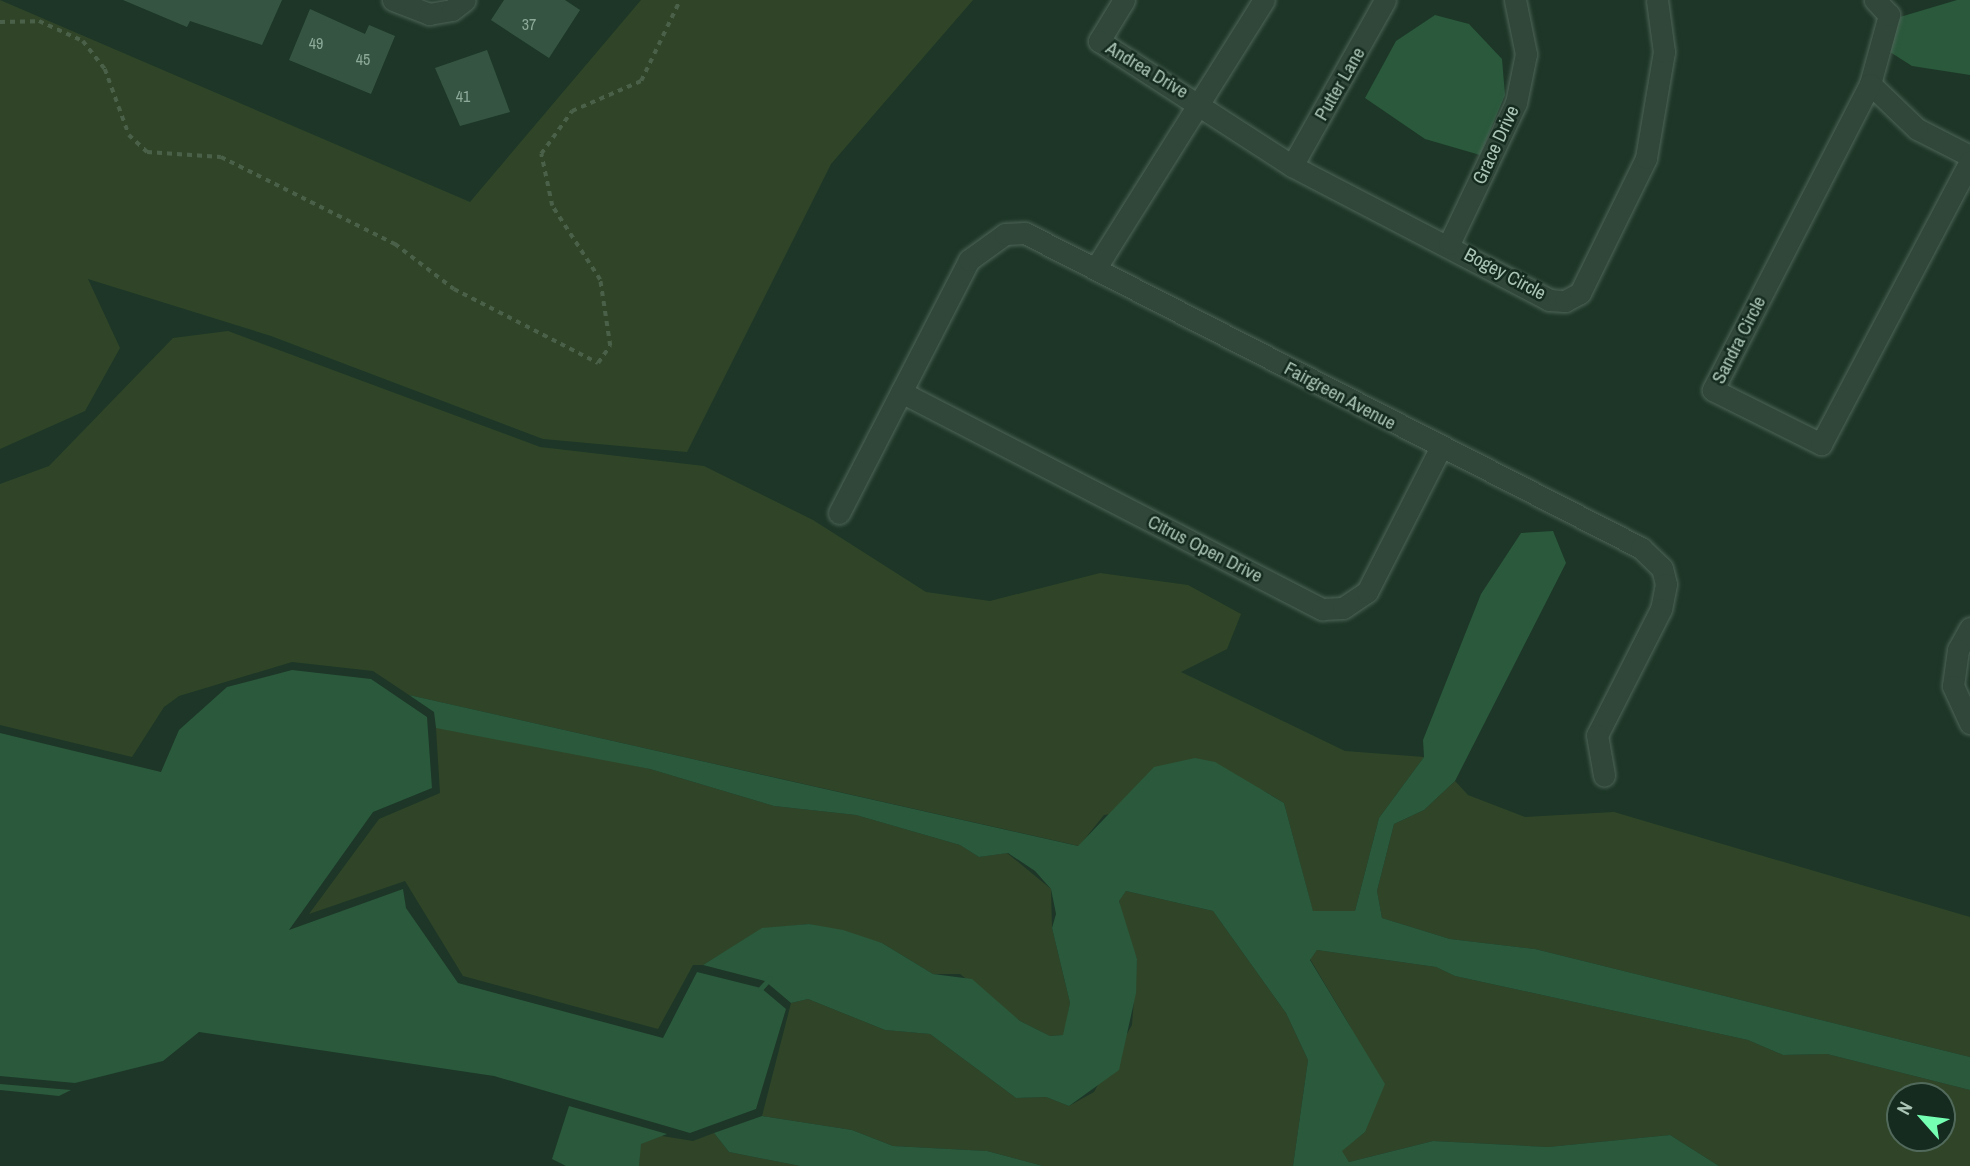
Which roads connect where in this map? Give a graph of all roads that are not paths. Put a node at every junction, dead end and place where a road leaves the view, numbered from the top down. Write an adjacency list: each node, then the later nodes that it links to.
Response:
1 (393, 0): 2 (street)
2 (465, 0)
3 (1124, 0): 10 (street, Andrea Drive)
4 (1264, 0): 10 (street)
5 (1385, 0): 12 (street, Putter Lane)
6 (1515, 0): 13 (street, Grace Drive)
7 (1657, 0): 13 (street, Bogey Circle)
8 (1875, 0): 9 (street)
9 (1870, 84): 11 (street, Sandra Circle); 11 (street, Sandra Circle)
10 (1200, 102): 12 (street, Bogey Circle); 14 (street)
11 (1970, 158)
12 (1292, 166): 13 (street, Bogey Circle)
13 (1449, 244)
14 (1097, 266): 15 (street); 16 (street, Fairgreen Avenue)
15 (901, 392): 16 (street, Citrus Open Drive); 17 (street)
16 (1440, 449): 20 (street, Fairgreen Avenue)
17 (839, 513)
18 (1970, 628): 19 (street)
19 (1970, 723)
20 (1604, 775)

